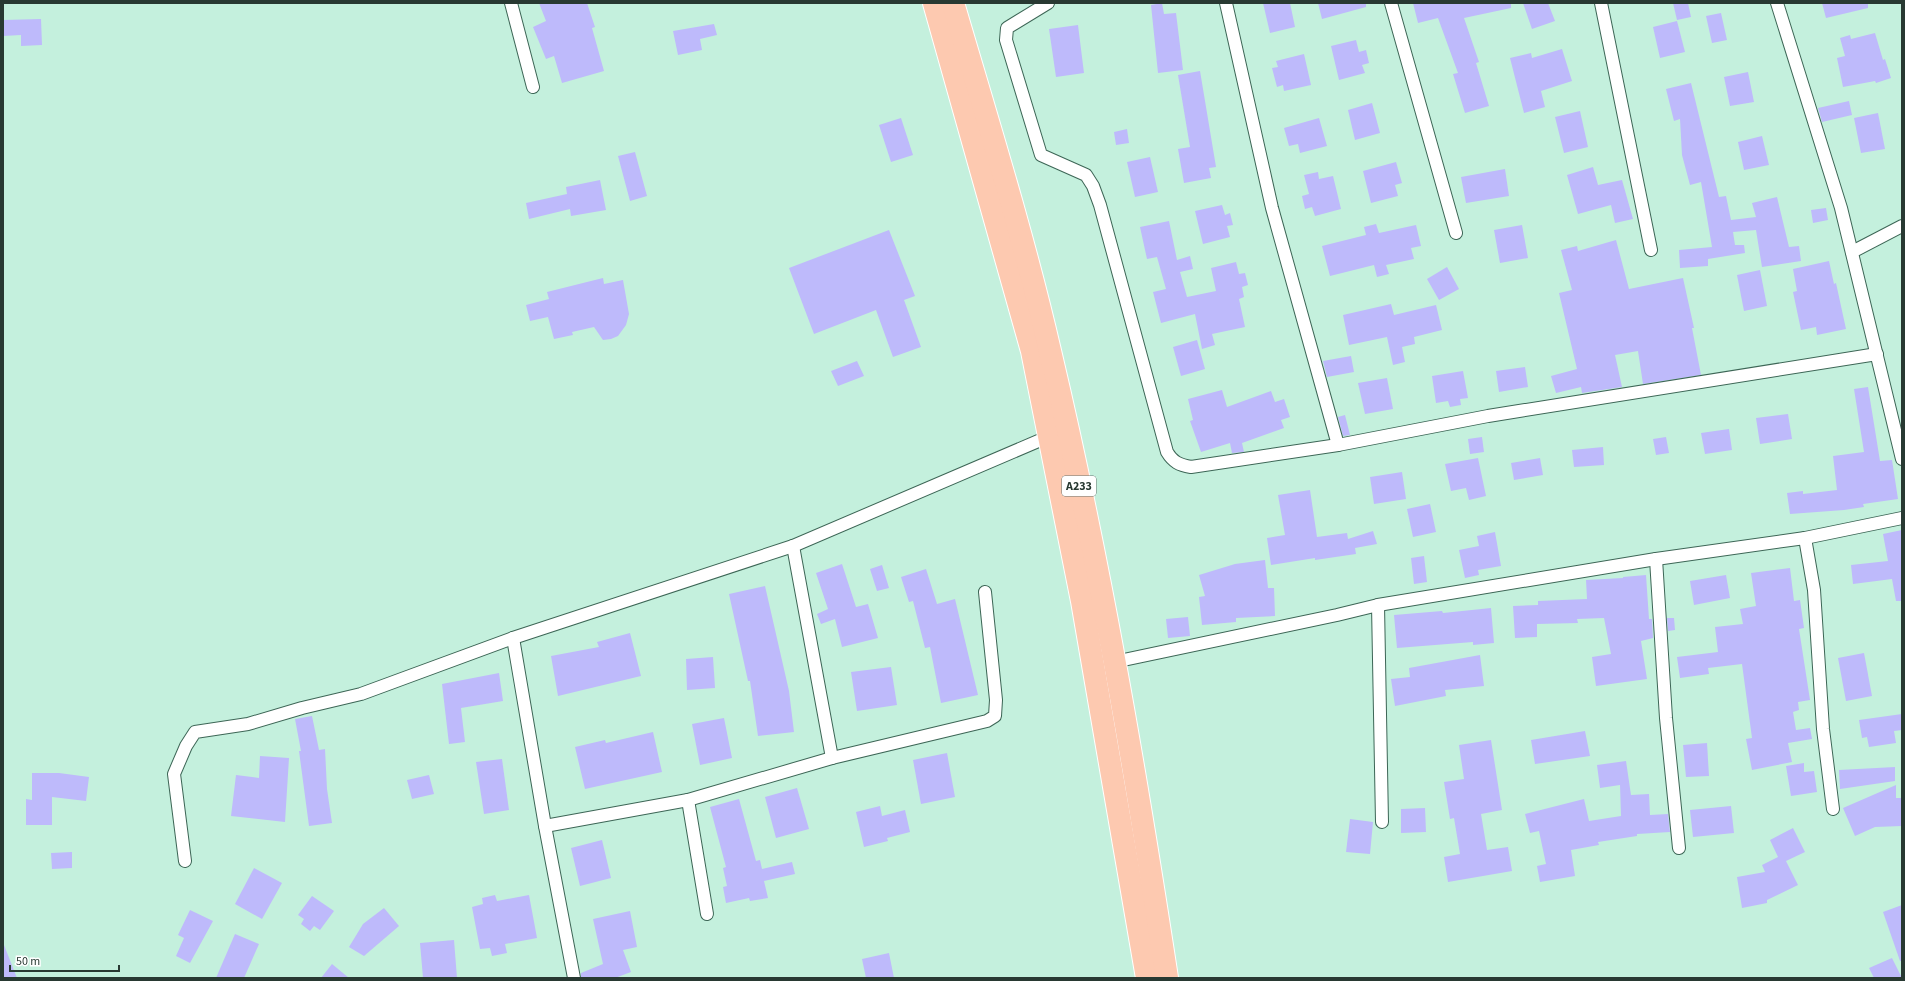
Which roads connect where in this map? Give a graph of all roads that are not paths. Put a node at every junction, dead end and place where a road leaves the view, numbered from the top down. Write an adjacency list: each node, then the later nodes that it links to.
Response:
1 (511, 3): 9 (street)
2 (934, 3): 15 (highway, A233)
3 (953, 3): 25 (highway, A233)
4 (1048, 3): 16 (street)
5 (1226, 3): 16 (street)
6 (1391, 3): 11 (street)
7 (1601, 3): 12 (street)
8 (1777, 3): 13 (street)
9 (533, 87)
10 (1902, 226): 13 (street)
11 (1456, 233)
12 (1651, 250)
13 (1852, 252): 14 (street)
14 (1877, 354): 16 (street); 17 (street)
15 (1050, 436): 20 (street); 35 (highway, A233)
16 (1338, 445)
17 (1902, 455)
18 (1902, 518): 19 (street)
19 (1805, 538): 21 (street); 28 (street)
20 (793, 546): 24 (street); 26 (street)
21 (1656, 559): 23 (street); 31 (street)
22 (985, 592): 26 (street)
23 (1378, 604): 25 (street); 29 (street)
24 (513, 638): 30 (street); 32 (street)
25 (1114, 662): 36 (highway, A233)
26 (832, 758): 27 (street)
27 (688, 800): 30 (street); 33 (street)
28 (1833, 809)
29 (1382, 822)
30 (544, 826): 34 (street)
31 (1679, 848)
32 (185, 861)
33 (706, 914)
34 (574, 978)
35 (1147, 978)
36 (1167, 978)

